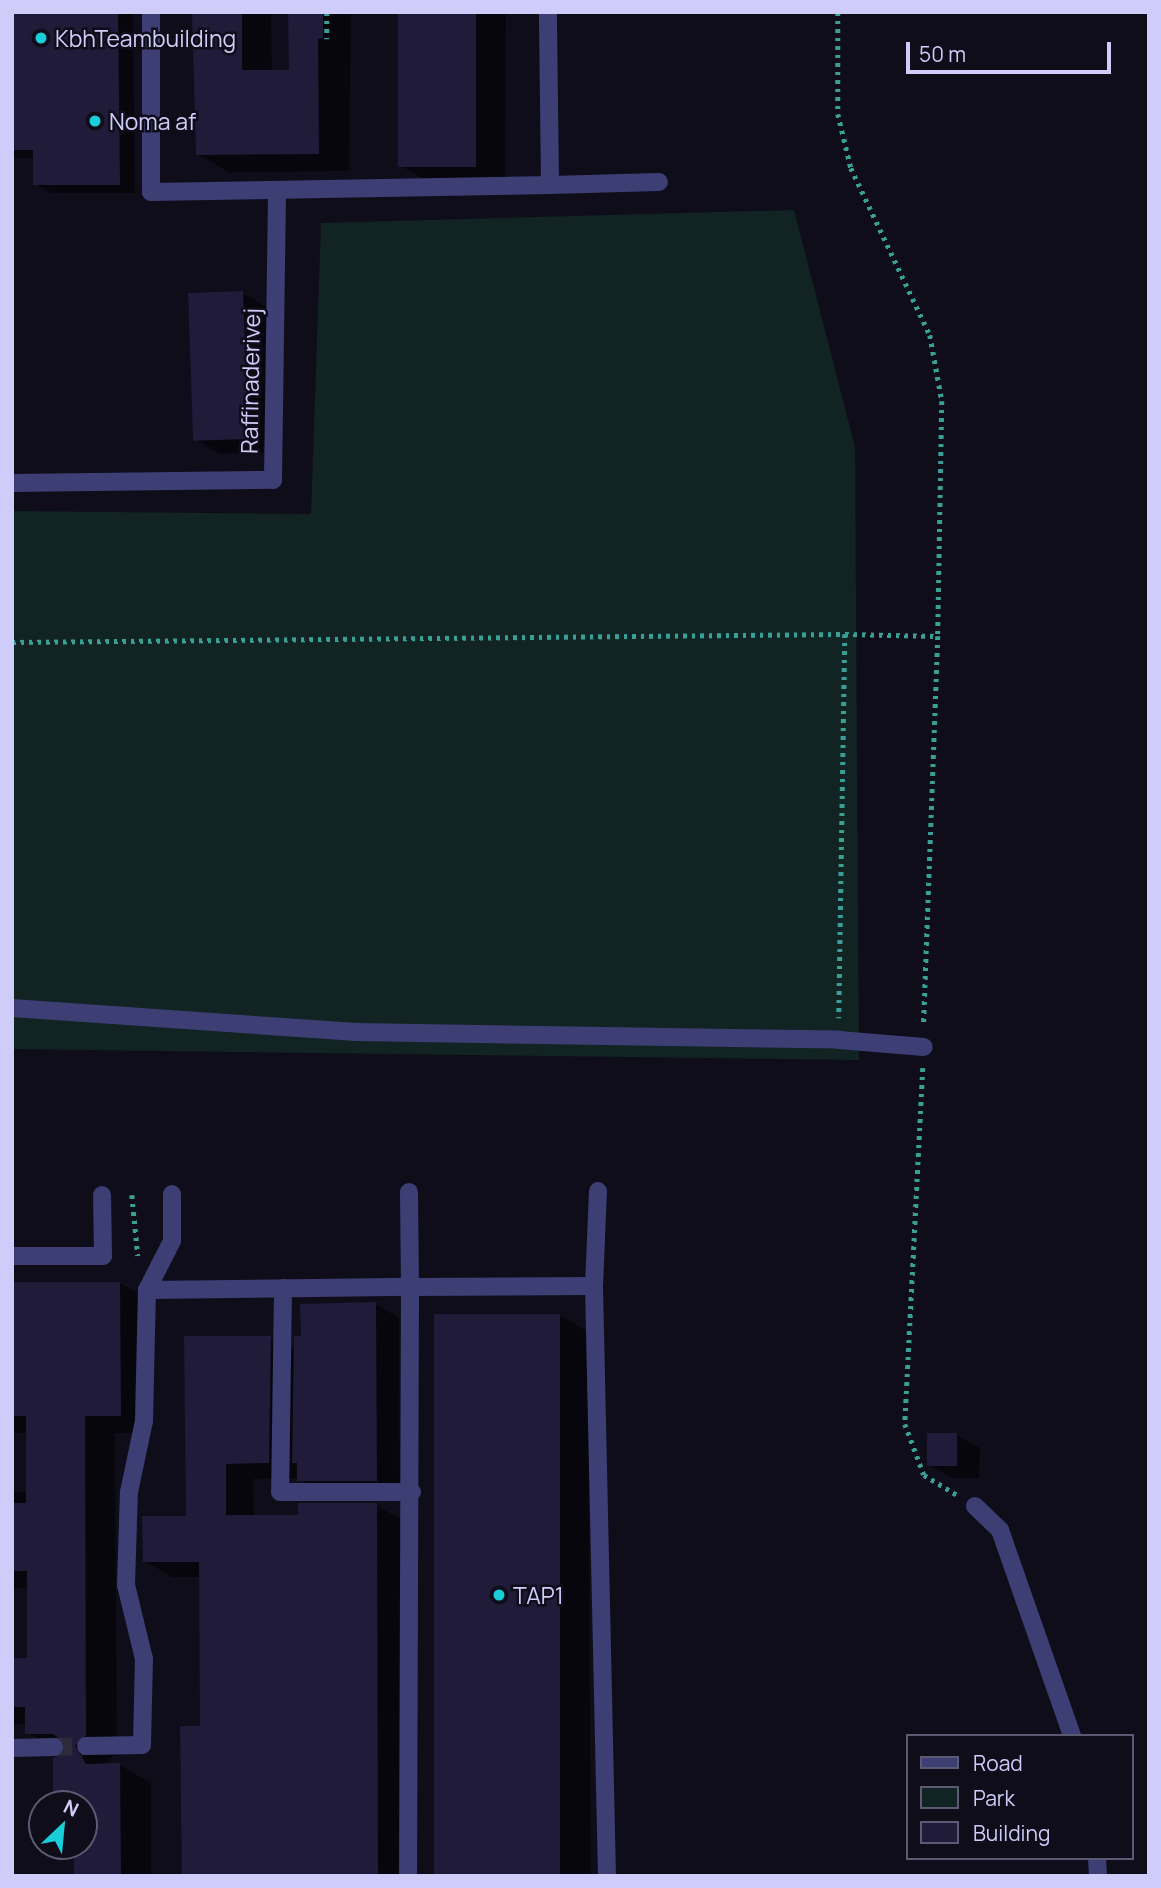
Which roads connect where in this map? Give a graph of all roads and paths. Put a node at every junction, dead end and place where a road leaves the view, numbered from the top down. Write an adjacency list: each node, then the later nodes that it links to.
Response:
1 (151, 12): 8 (lane)
2 (327, 12): 5 (path)
3 (548, 12): 7 (lane)
4 (838, 12): 11 (path)
5 (327, 39)
6 (659, 182): 7 (lane)
7 (550, 185): 8 (lane)
8 (277, 190): 9 (lane, Raffinaderivej)
9 (12, 483)
10 (845, 634): 11 (path); 12 (path); 14 (path)
11 (938, 636): 15 (path)
12 (12, 642)
13 (12, 1008): 14 (lane)
14 (839, 1040): 15 (lane)
15 (924, 1047): 27 (path)
16 (598, 1191): 22 (lane)
17 (409, 1192): 23 (lane)
18 (172, 1194): 25 (lane)
19 (102, 1195): 21 (lane)
20 (132, 1195): 25 (path)
21 (12, 1256)
22 (594, 1286): 23 (lane); 33 (lane)
23 (411, 1287): 24 (lane); 26 (lane)
24 (283, 1288): 25 (lane); 26 (lane)
25 (147, 1290): 29 (lane)
26 (412, 1492): 32 (lane)
27 (975, 1506): 28 (lane)
28 (1071, 1734)
29 (86, 1746)
30 (54, 1747): 31 (lane)
31 (12, 1748)
32 (408, 1876)
33 (607, 1876)

